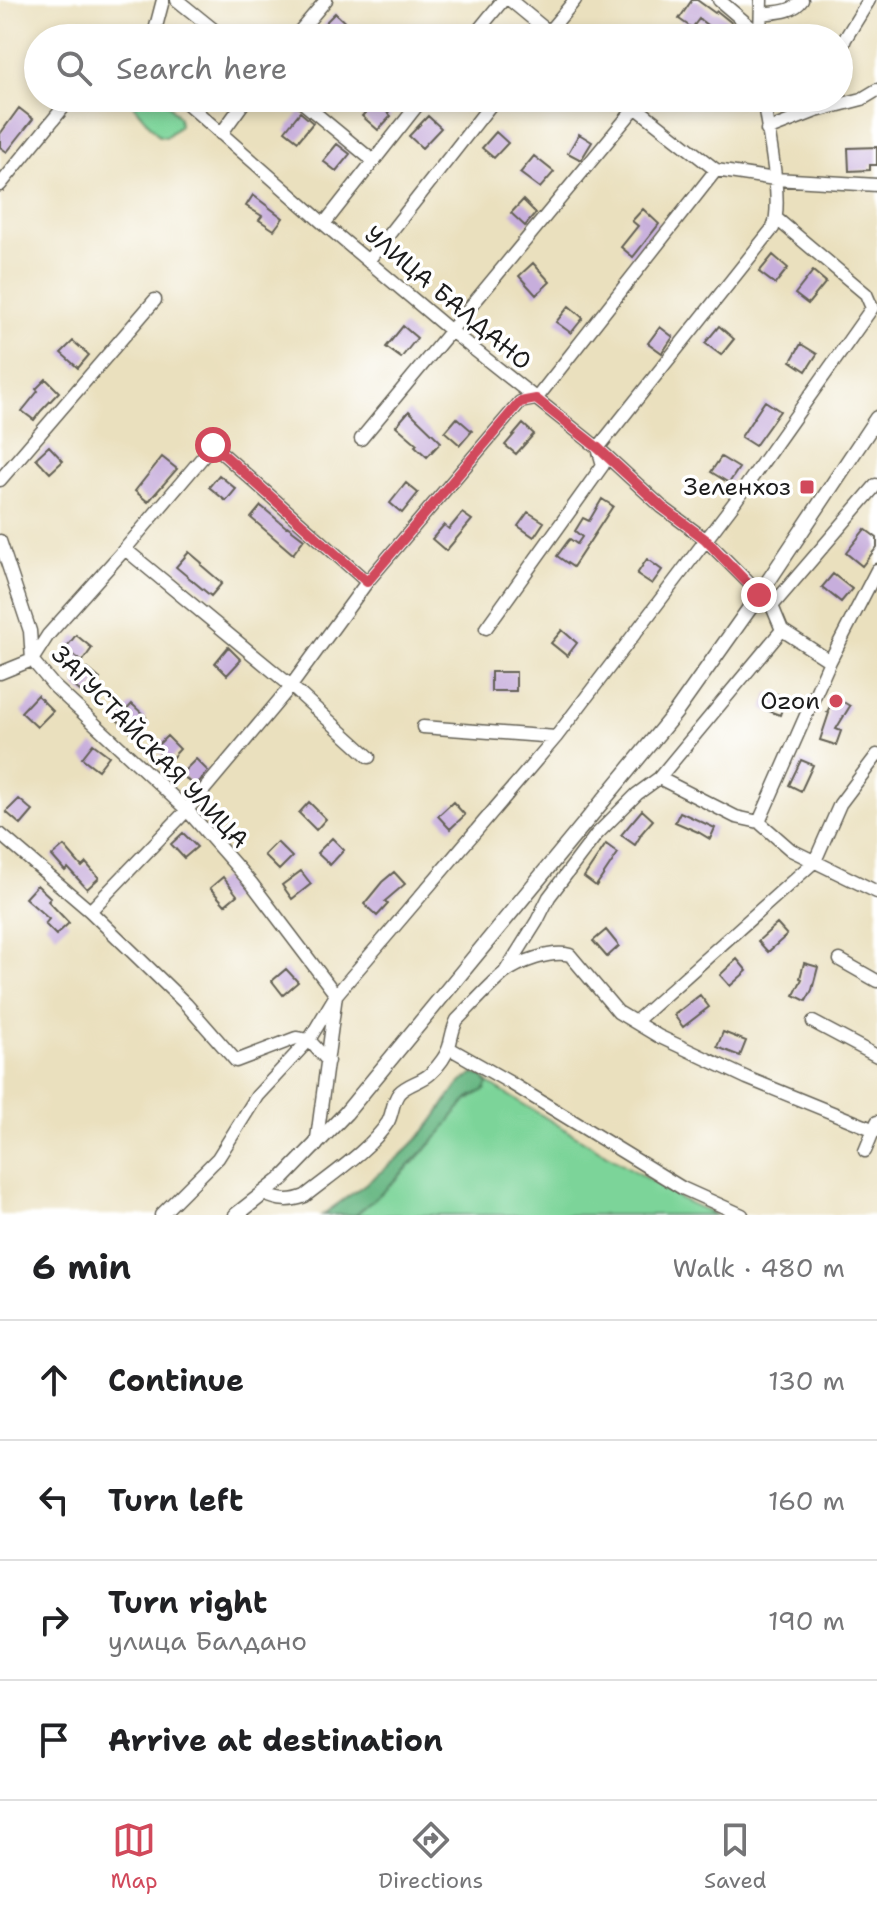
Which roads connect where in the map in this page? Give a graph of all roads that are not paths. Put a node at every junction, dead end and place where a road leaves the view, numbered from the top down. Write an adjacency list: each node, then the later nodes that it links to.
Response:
1 (163, 0): 11 (street)
2 (177, 0): 12 (street)
3 (326, 0): 13 (street)
4 (503, 0): 14 (street)
5 (510, 0): 15 (street)
6 (575, 0): 16 (street)
7 (719, 0): 17 (street)
8 (802, 0): 10 (street)
9 (869, 0): 18 (street)
10 (761, 7)
11 (157, 24)
12 (207, 24)
13 (306, 24)
14 (483, 24)
15 (536, 24)
16 (558, 24)
17 (746, 24)
18 (853, 26)
19 (877, 90): 20 (street)
20 (853, 100)
21 (60, 112): 36 (street)
22 (197, 112): 32 (street, УЛИЦА БАЛДАНО)
23 (237, 112): 32 (street)
24 (314, 112): 33 (street)
25 (411, 112): 33 (street)
26 (485, 112): 40 (street)
27 (632, 112): 43 (street)
28 (640, 112): 34 (street)
29 (765, 112): 31 (street)
30 (813, 112): 31 (street)
31 (767, 130): 35 (street)
32 (221, 134): 39 (street, УЛИЦА БАЛДАНО)
33 (372, 160): 39 (street)
34 (716, 170): 35 (street); 44 (street)
35 (775, 179): 37 (street); 38 (street)
36 (0, 185)
37 (877, 185)
38 (777, 219): 42 (street); 47 (street)
39 (324, 224): 40 (street, УЛИЦА БАЛДАНО)
40 (368, 261): 43 (street, УЛИЦА БАЛДАНО)
41 (155, 300): 48 (street)
42 (874, 306): 50 (street)
43 (451, 331): 44 (street, УЛИЦА БАЛДАНО); 46 (street)
44 (536, 399): 47 (street, УЛИЦА БАЛДАНО); 54 (street)
45 (877, 418): 55 (main road)
46 (361, 439)
47 (598, 448): 50 (street, УЛИЦА БАЛДАНО); 57 (street)
48 (0, 480)
49 (877, 485): 56 (street)
50 (705, 539): 55 (street, УЛИЦА БАЛДАНО); 64 (street)
51 (0, 541): 59 (street, ЗАГУСТАЙСКАЯ УЛИЦА)
52 (125, 549): 54 (street); 59 (street); 62 (street)
53 (877, 570): 60 (street)
54 (367, 582): 62 (street)
55 (759, 595): 56 (street, УЛИЦА БАЛДАНО); 85 (main road)
56 (772, 606): 58 (street)
57 (486, 628)
58 (782, 630): 60 (street); 67 (street)
59 (32, 660): 61 (street); 68 (street, ЗАГУСТАЙСКАЯ УЛИЦА)
60 (830, 661): 69 (street)
61 (0, 673)
62 (291, 686): 66 (street); 68 (street)
63 (423, 727): 64 (street)
64 (556, 737): 77 (street)
65 (877, 755): 71 (street)
66 (369, 757)
67 (659, 778): 69 (street); 75 (street)
68 (187, 810): 73 (street); 77 (street, ЗАГУСТАЙСКАЯ УЛИЦА)
69 (759, 822): 71 (street)
70 (0, 834): 73 (street)
71 (815, 861): 72 (street); 78 (street)
72 (877, 892)
73 (90, 911): 80 (street)
74 (840, 960): 76 (street)
75 (505, 972): 78 (street); 81 (street)
76 (877, 981)
77 (336, 995): 80 (street); 83 (street)
78 (635, 1022): 84 (street)
79 (813, 1022): 82 (street)
80 (309, 1040): 83 (street); 88 (street)
81 (449, 1048): 87 (street); 90 (street)
82 (877, 1056)
83 (328, 1061): 85 (street)
84 (876, 1127): 86 (street)
85 (316, 1146): 87 (main road)
86 (865, 1151)
87 (264, 1194): 89 (main road)
88 (161, 1215)
89 (236, 1215)
90 (742, 1215)

